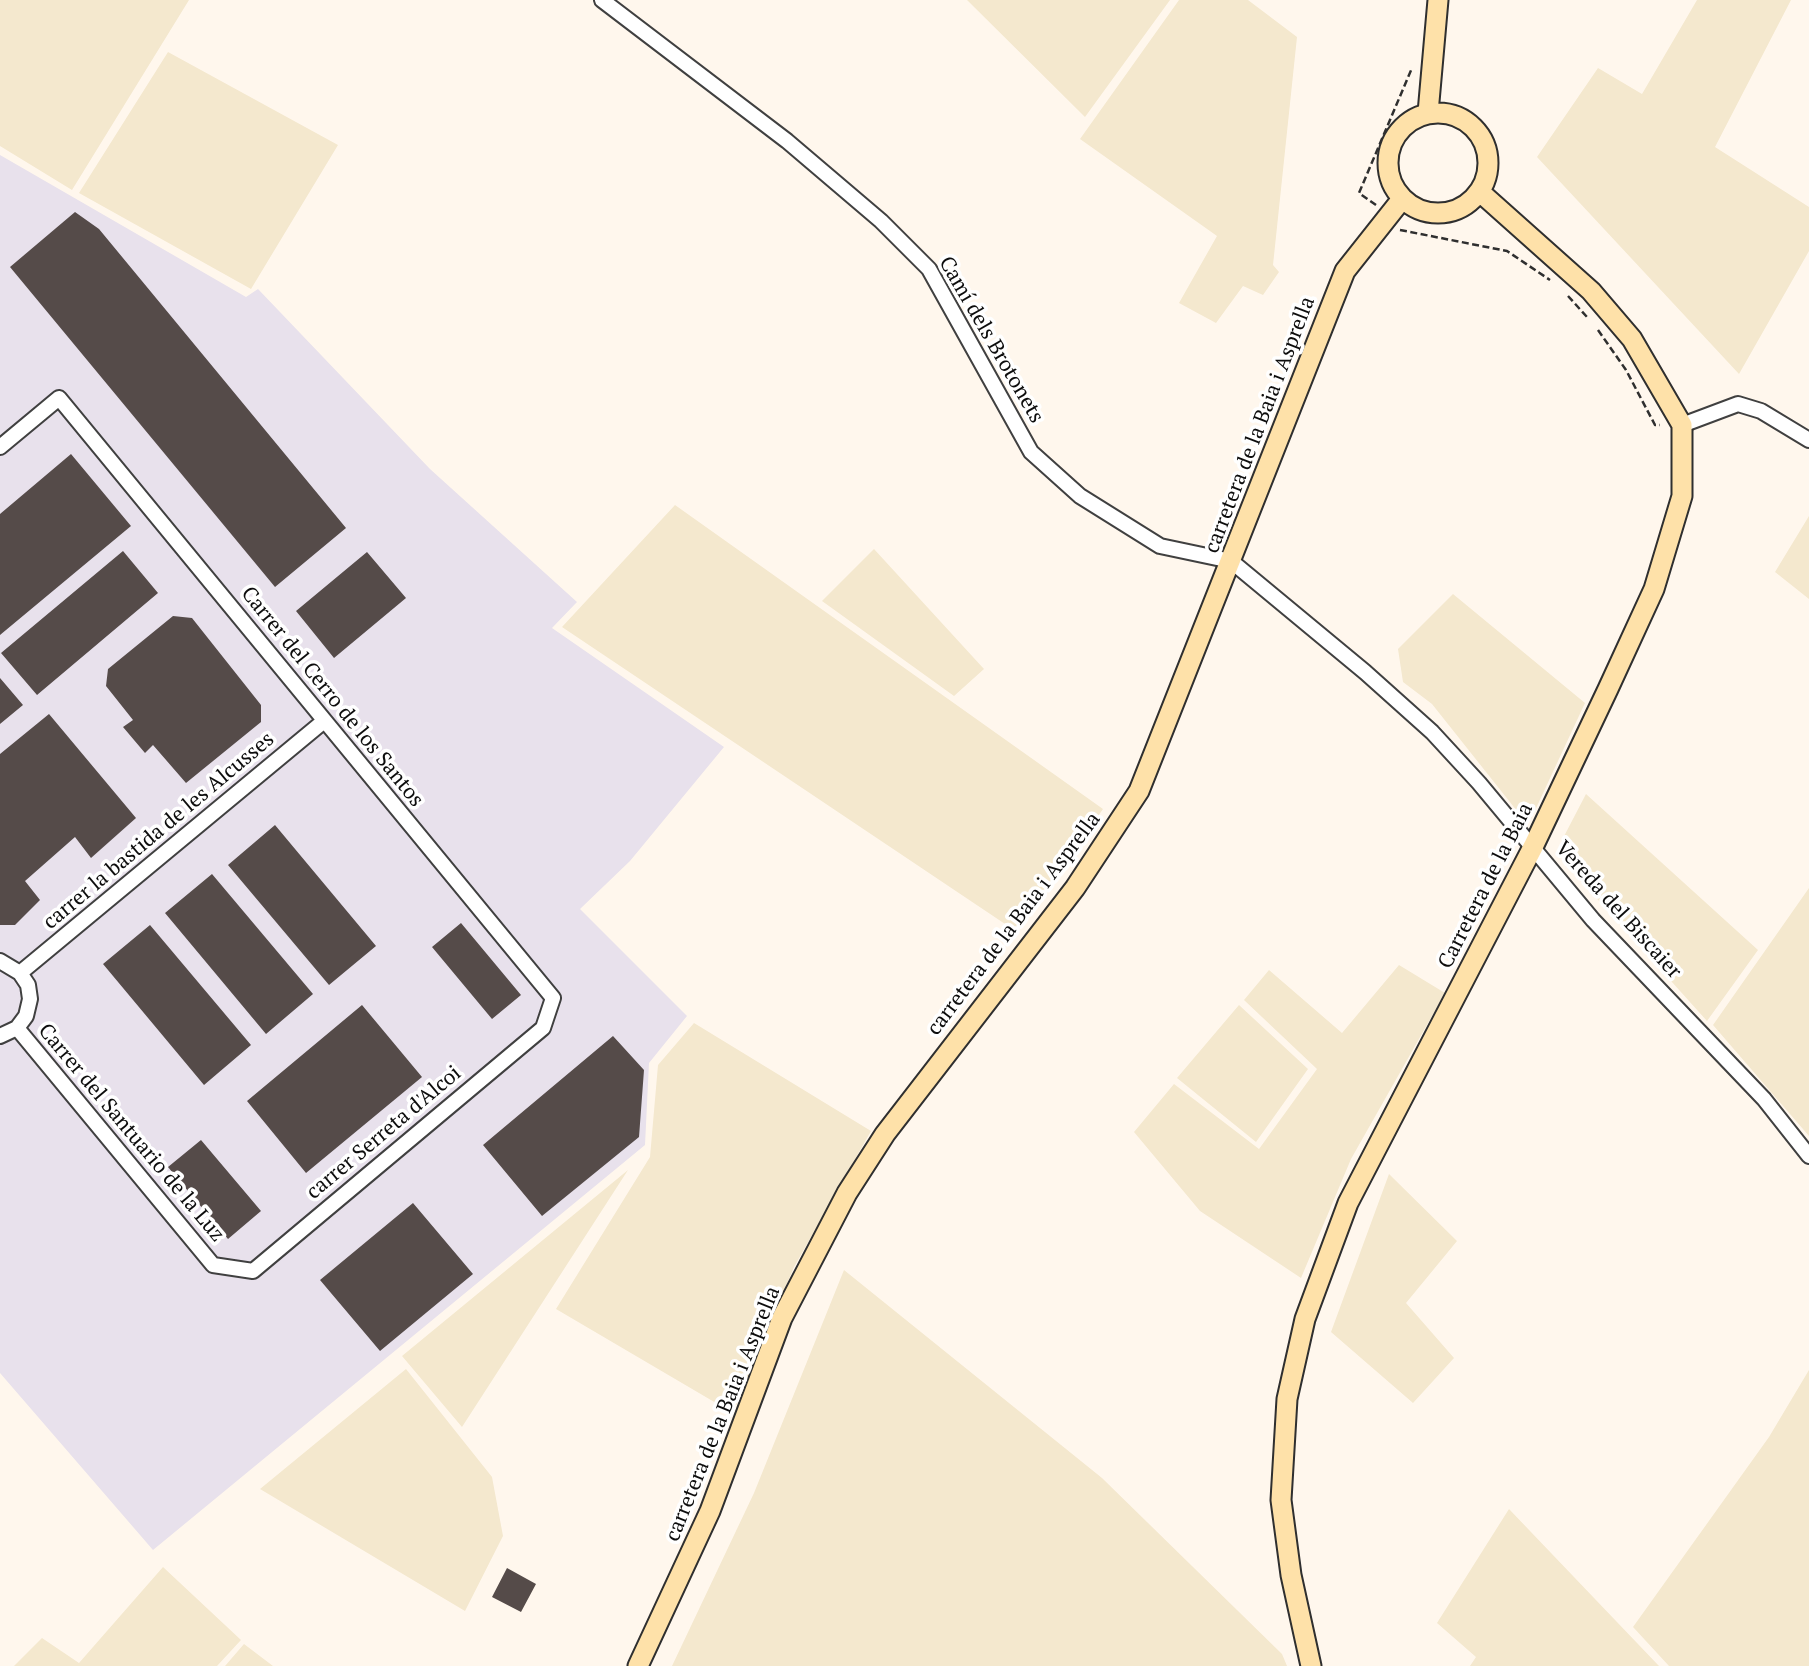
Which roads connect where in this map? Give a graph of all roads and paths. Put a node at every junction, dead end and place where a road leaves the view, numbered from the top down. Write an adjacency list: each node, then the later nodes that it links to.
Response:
1 (601, 0): 13 (street, Camí dels Brotonets)
2 (1438, 0): 4 (main road)
3 (1415, 62): 7 (path)
4 (1428, 113): 5 (main road); 6 (main road)
5 (1480, 192): 6 (main road); 10 (main road)
6 (1402, 199): 7 (main road, carretera de la Baia i Asprella)
7 (1388, 216): 8 (path); 13 (main road, carretera de la Baia i Asprella)
8 (1558, 286)
9 (1567, 295): 10 (path)
10 (1682, 425): 11 (street); 15 (main road, Carretera de la Baia)
11 (1809, 440)
12 (0, 447): 14 (street, Carrer del Cerro de los Santos)
13 (1231, 561): 15 (street, Vereda del Biscaier); 23 (main road, carretera de la Baia i Asprella)
14 (324, 721): 17 (street, carrer la bastida de les Alcusses); 19 (street, Carrer del Cerro de los Santos)
15 (1533, 847): 21 (street, Vereda del Biscaier); 24 (main road, Carretera de la Baia)
16 (0, 961): 17 (street)
17 (20, 973): 18 (street)
18 (17, 1028): 20 (street); 22 (street, Carrer del Santuario de la Luz)
19 (543, 1028): 22 (street, carrer Serreta d'Alcoi)
20 (0, 1037)
21 (1809, 1156)
22 (253, 1271)
23 (638, 1666)
24 (1311, 1666)

